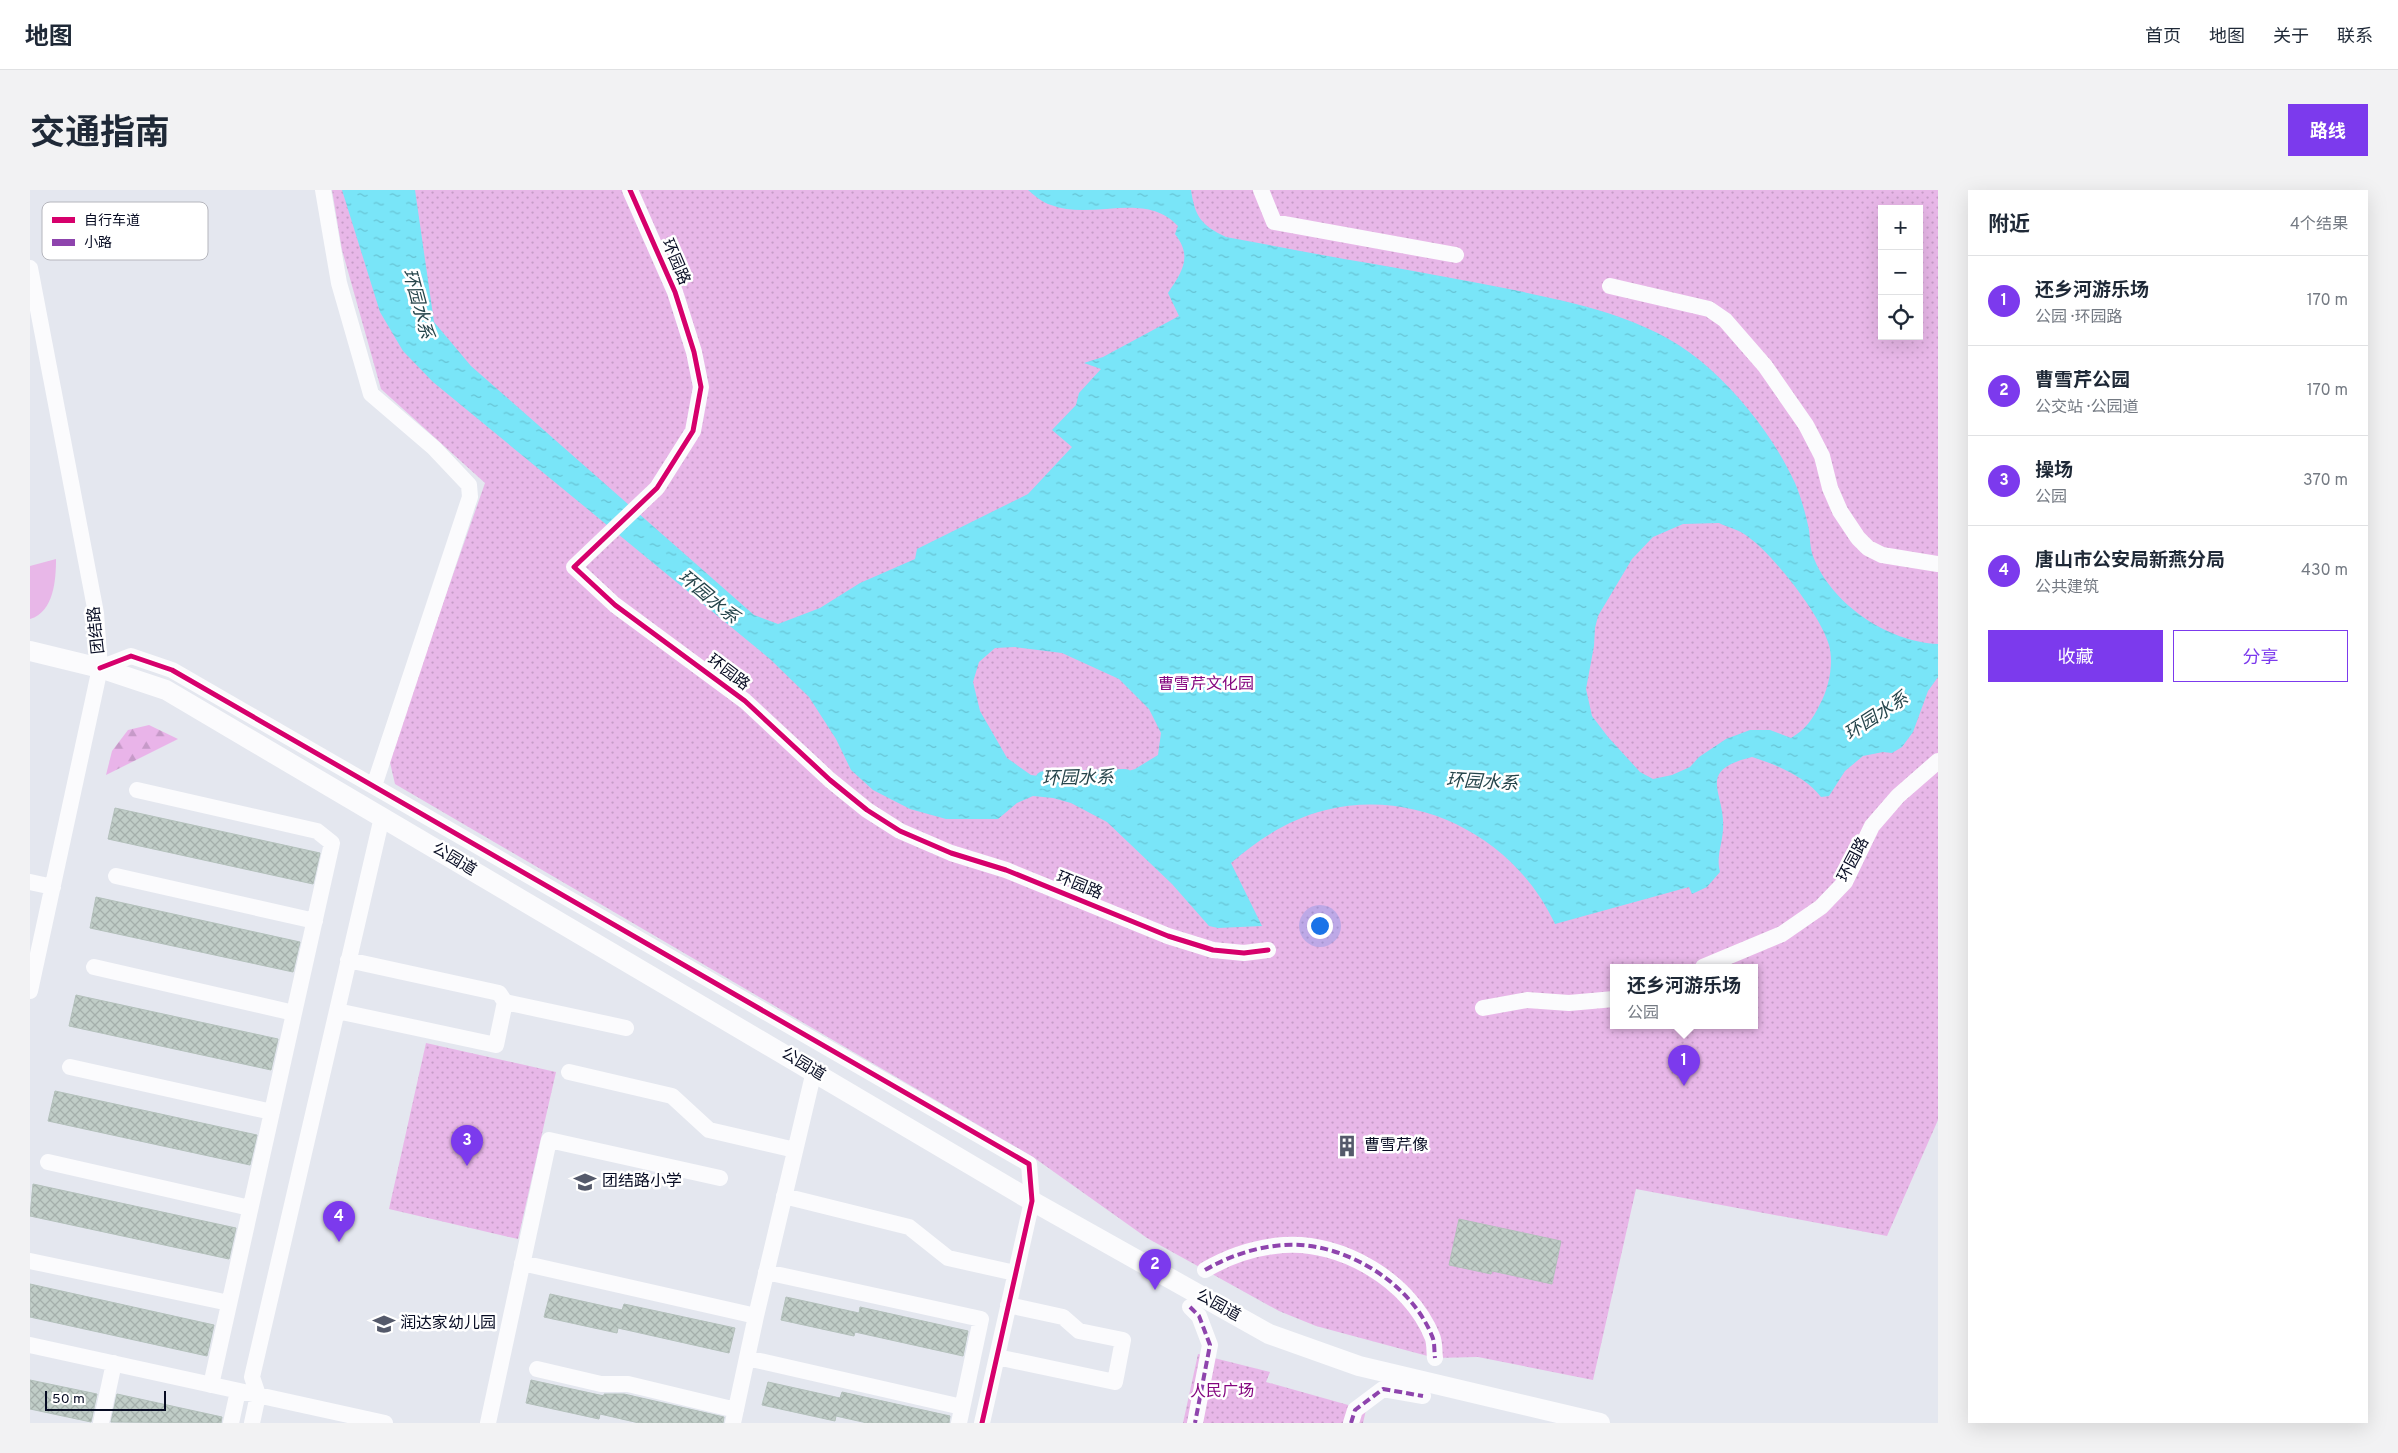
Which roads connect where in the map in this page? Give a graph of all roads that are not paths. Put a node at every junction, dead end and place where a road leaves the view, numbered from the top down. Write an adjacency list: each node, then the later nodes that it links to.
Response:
1 (323, 190): 11 (street)
2 (630, 190): 18 (street, 环园路)
3 (1261, 190): 4 (street)
4 (1456, 255)
5 (30, 268): 9 (street, 团结路)
6 (1610, 286): 7 (street)
7 (1938, 564)
8 (30, 651): 9 (main road, 公园道)
9 (100, 668): 11 (street); 13 (main road, 公园道); 16 (street, 团结路)
10 (1938, 761): 20 (street, 环园路)
11 (374, 786): 38 (street)
12 (136, 790): 17 (street)
13 (382, 816): 19 (street); 31 (main road, 公园道)
14 (116, 876): 17 (street)
15 (30, 882): 16 (street)
16 (53, 887): 22 (street, 团结路)
17 (314, 921): 28 (street)
18 (1268, 950)
19 (348, 960): 25 (street); 27 (street)
20 (1710, 964)
21 (94, 966): 28 (street)
22 (32, 973): 23 (street, 团结路)
23 (30, 991)
24 (1610, 999): 26 (street)
25 (505, 1002): 27 (street); 29 (street)
26 (1483, 1008)
27 (337, 1011): 57 (street)
28 (294, 1012): 33 (street)
29 (626, 1028)
30 (70, 1067): 33 (street)
31 (814, 1071): 34 (street); 38 (main road, 公园道)
32 (569, 1072): 34 (street)
33 (272, 1112): 39 (street)
34 (795, 1150): 37 (street)
35 (48, 1162): 39 (street)
36 (720, 1178): 41 (street)
37 (784, 1196): 43 (street); 44 (street)
38 (1032, 1201): 44 (street); 69 (main road, 公园道)
39 (250, 1208): 45 (street)
40 (30, 1261): 45 (street)
41 (522, 1263): 48 (street); 65 (street)
42 (1205, 1270): 52 (street)
43 (766, 1272): 48 (street); 59 (street)
44 (1015, 1273): 46 (street)
45 (229, 1303): 55 (street)
46 (1008, 1305): 50 (street); 50 (street)
47 (1190, 1307): 67 (street)
48 (756, 1316): 51 (street)
49 (30, 1345): 53 (street)
50 (997, 1356): 66 (street)
51 (747, 1358): 59 (street); 60 (street)
52 (1435, 1358)
53 (114, 1363): 55 (street); 61 (street)
54 (537, 1368): 60 (street)
55 (211, 1385): 56 (street)
56 (238, 1391): 57 (street); 62 (street)
57 (258, 1395): 63 (street); 64 (street)
58 (1423, 1396): 68 (street)
59 (960, 1415)
60 (734, 1416)
61 (101, 1423)
62 (231, 1423)
63 (252, 1423)
64 (385, 1423)
65 (488, 1423)
66 (982, 1423)
67 (1195, 1423)
68 (1352, 1423)
69 (1600, 1423)

